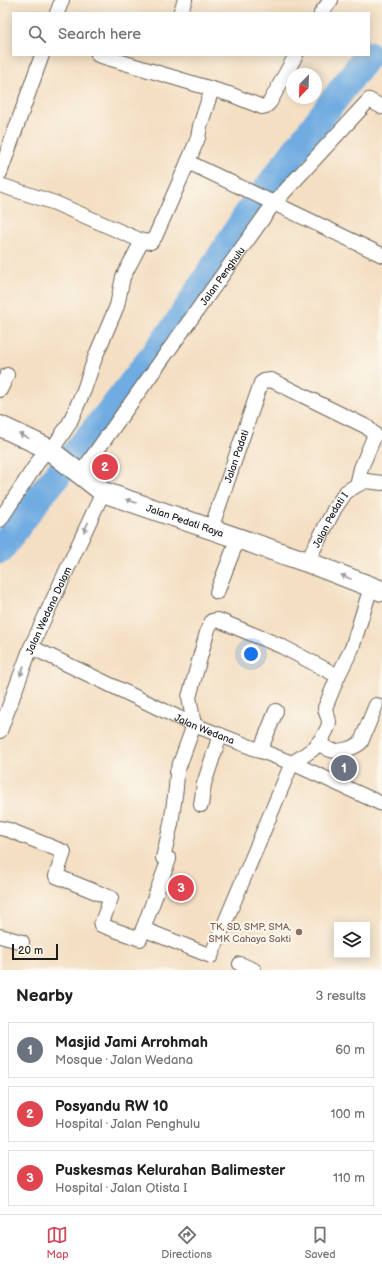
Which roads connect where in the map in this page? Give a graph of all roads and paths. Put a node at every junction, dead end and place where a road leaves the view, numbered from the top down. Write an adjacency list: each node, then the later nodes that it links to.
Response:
1 (62, 0): 4 (street)
2 (184, 0): 5 (street)
3 (331, 0): 6 (street)
4 (58, 12)
5 (180, 12)
6 (322, 12)
7 (42, 56): 13 (street)
8 (101, 56): 10 (street)
9 (295, 56): 10 (street)
10 (212, 89): 12 (street)
11 (382, 107): 15 (street, Jalan Penghulu)
12 (188, 162): 15 (street); 16 (street)
13 (0, 173)
14 (0, 185): 16 (street)
15 (265, 198): 17 (street); 22 (street, Jalan Penghulu)
16 (142, 241): 21 (street)
17 (382, 255)
18 (7, 374): 19 (street)
19 (0, 390)
20 (0, 426): 21 (street, Jalan Pedati Raya, one-way to 20)
21 (52, 451): 22 (street, Jalan Pedati Raya); 26 (street)
22 (79, 473): 25 (street, Jalan Pedati Raya)
23 (382, 483): 24 (street, Jalan Pedati I)
24 (357, 485): 27 (street, Jalan Padati); 29 (street, Jalan Pedati I)
25 (103, 492): 27 (street, Jalan Pedati Raya, one-way to 25); 32 (street, Jalan Wedana Dalam, one-way to 32)
26 (0, 520)
27 (211, 529): 28 (street, Jalan Pedati Raya)
28 (238, 538): 29 (street, Jalan Pedati Raya); 31 (street)
29 (307, 562): 30 (street, Jalan Pedati Raya, one-way to 29)
30 (377, 589): 33 (street)
31 (217, 592)
32 (31, 647): 36 (street, Jalan Wedana); 37 (street, Jalan Wedana Dalam, one-way to 37)
33 (338, 676): 36 (street); 39 (street)
34 (376, 705): 39 (street)
35 (276, 711): 40 (street)
36 (194, 725): 38 (street, Jalan Wedana); 45 (street)
37 (0, 731)
38 (220, 735): 40 (street, Jalan Wedana); 43 (street)
39 (318, 743): 41 (street)
40 (260, 751): 41 (street, Jalan Wedana)
41 (292, 763): 42 (street, Jalan Wedana); 45 (street)
42 (382, 804)
43 (201, 805)
44 (0, 828): 45 (street)
45 (143, 929)
46 (0, 936): 47 (street)
47 (22, 942)
48 (240, 964): 49 (street)
49 (254, 970)

